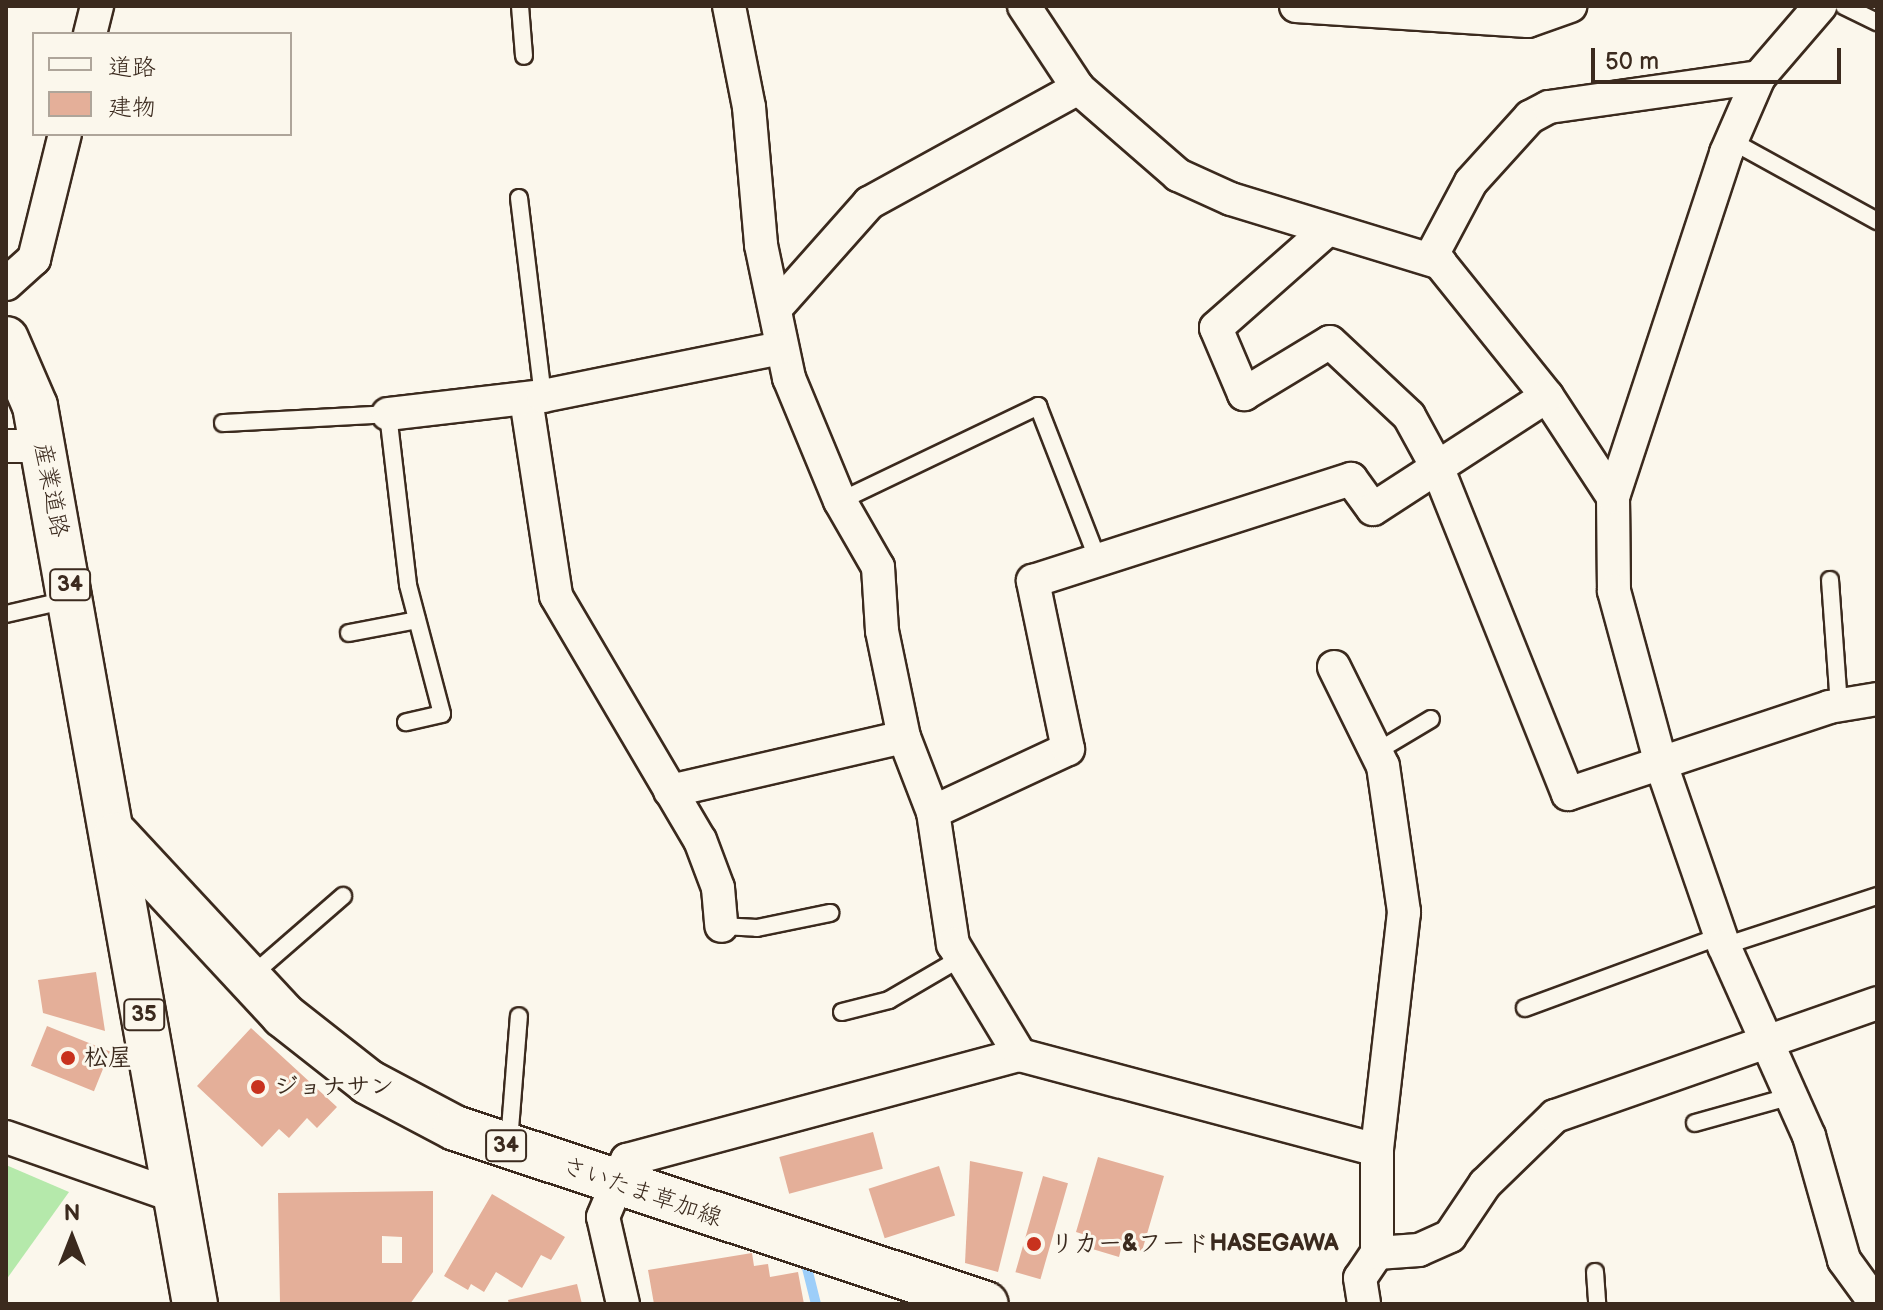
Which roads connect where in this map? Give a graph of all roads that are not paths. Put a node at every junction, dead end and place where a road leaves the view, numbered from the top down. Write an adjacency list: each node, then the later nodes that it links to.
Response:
1 (97, 6): 11 (street)
2 (520, 6): 12 (lane)
3 (729, 6): 22 (street)
4 (1024, 6): 14 (street)
5 (1296, 6): 9 (street)
6 (1570, 6): 9 (street)
7 (1820, 6): 13 (street)
8 (1844, 6): 10 (lane)
9 (1396, 10)
10 (1877, 22)
11 (90, 32)
12 (524, 56)
13 (1759, 77): 16 (street); 20 (street)
14 (1078, 88): 19 (street); 22 (street)
15 (65, 136): 21 (street)
16 (1732, 141): 18 (lane); 31 (street)
17 (519, 198): 26 (lane)
18 (1877, 221)
19 (1327, 230): 20 (street); 30 (street)
20 (1430, 259): 25 (street)
21 (6, 284)
22 (775, 309): 24 (street)
23 (6, 339): 29 (main road, 産業道路 / 34)
24 (781, 348): 26 (street); 32 (street)
25 (1547, 396): 30 (street); 31 (street)
26 (534, 398): 27 (street); 47 (street)
27 (388, 414): 28 (lane); 37 (lane)
28 (223, 423)
29 (24, 446): 35 (main road, 産業道路 / 34)
30 (1438, 469): 33 (street); 46 (street)
31 (1613, 497): 46 (street)
32 (840, 501): 33 (lane); 44 (street)
33 (1098, 560): 48 (street)
34 (1830, 580): 41 (lane)
35 (72, 599): 36 (lane); 49 (main road, 産業道路 / 34)
36 (6, 614)
37 (417, 620): 38 (lane); 43 (lane)
38 (349, 633)
39 (1334, 667): 45 (street)
40 (1877, 699): 41 (street)
41 (1839, 706): 46 (street)
42 (1431, 719): 45 (lane)
43 (406, 722)
44 (904, 737): 47 (street); 48 (street)
45 (1376, 752): 67 (street)
46 (1661, 764): 54 (street)
47 (670, 791): 53 (street)
48 (933, 812): 55 (street)
49 (116, 835): 56 (main road, さいたま草加線 / 34); 69 (main road, 35)
50 (343, 896): 56 (lane)
51 (1877, 896): 54 (lane)
52 (830, 913): 53 (lane)
53 (721, 926)
54 (1722, 941): 58 (lane); 61 (street)
55 (961, 958): 59 (lane); 62 (street)
56 (249, 977): 66 (main road, さいたま草加線 / 34)
57 (1877, 1003): 61 (street)
58 (1525, 1008)
59 (842, 1012)
60 (519, 1016): 66 (lane)
61 (1762, 1040): 63 (street); 70 (street)
62 (1020, 1055): 67 (street); 68 (street)
63 (1788, 1097): 64 (lane); 77 (street)
64 (1695, 1123)
65 (10, 1145): 69 (street)
66 (509, 1147): 68 (main road, さいたま草加線 / 34)
67 (1377, 1150): 70 (street)
68 (619, 1182): 73 (street); 74 (main road, さいたま草加線 / 34)
69 (172, 1195): 72 (main road, 35)
70 (1377, 1253): 75 (street)
71 (1595, 1272): 76 (lane)
72 (195, 1304)
73 (623, 1304)
74 (986, 1304)
75 (1364, 1304)
76 (1597, 1304)
77 (1876, 1304)

